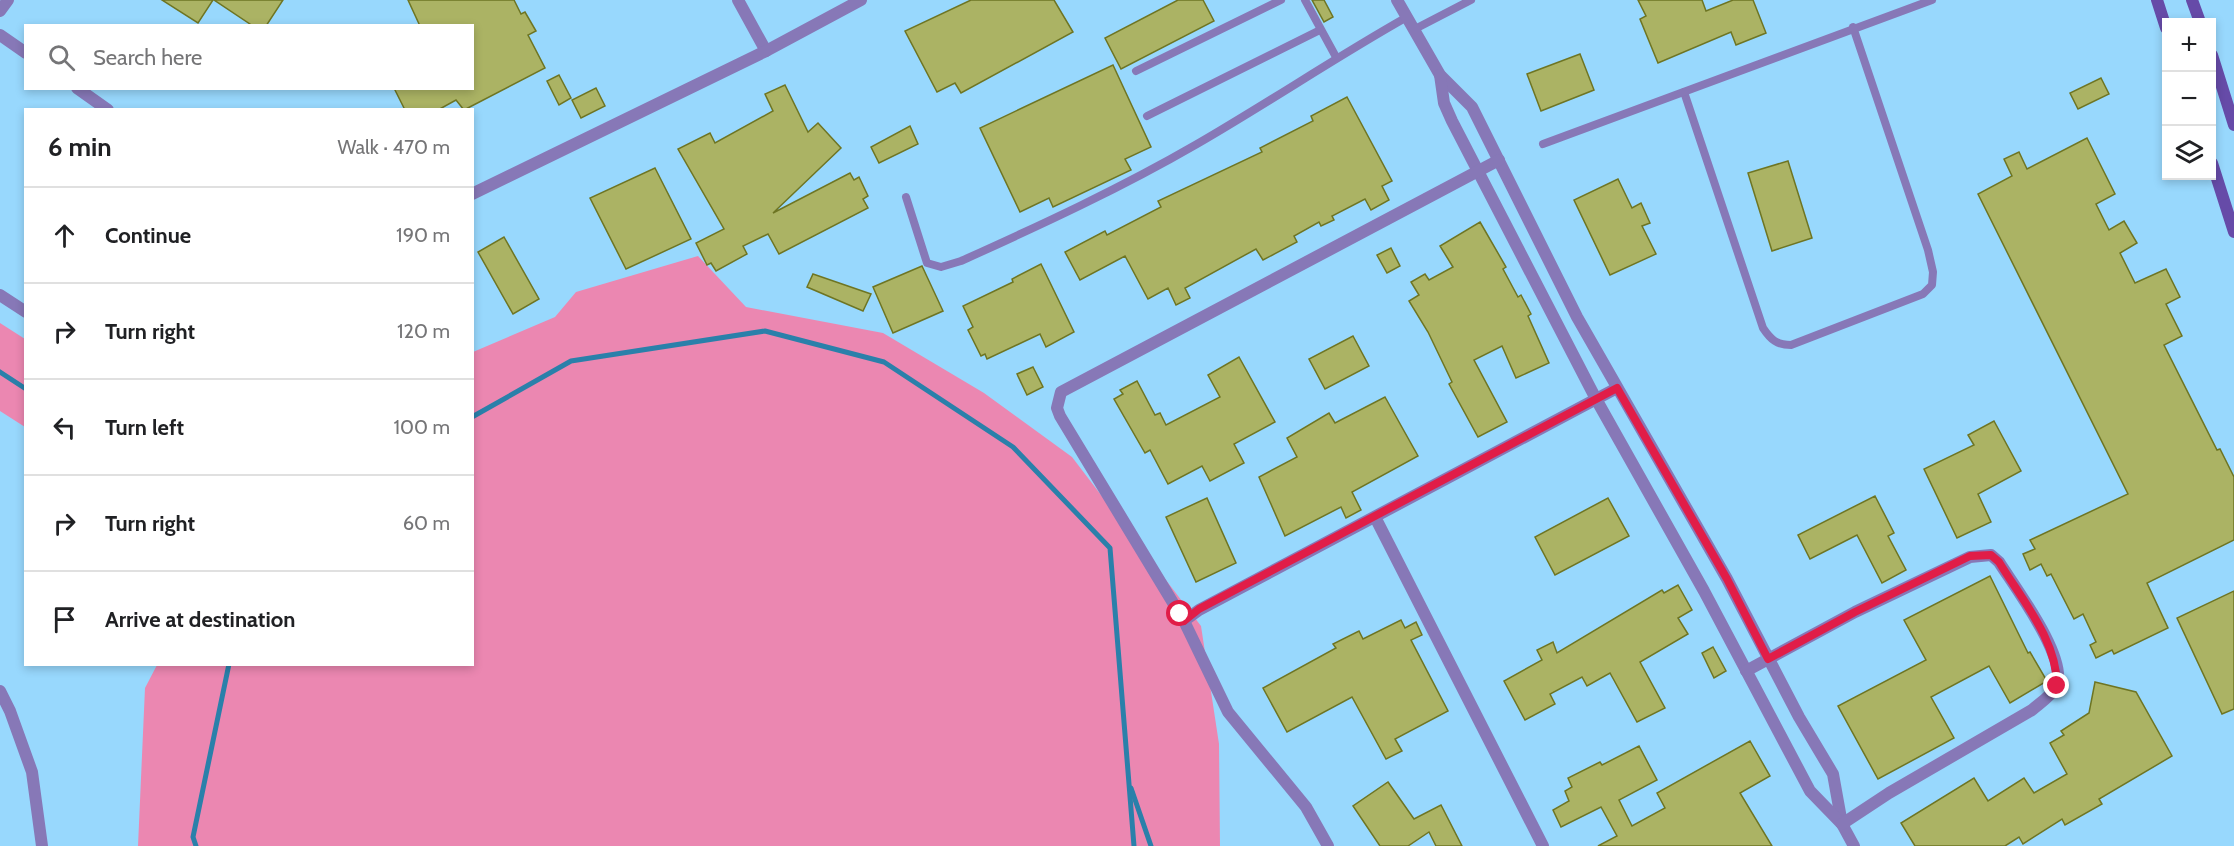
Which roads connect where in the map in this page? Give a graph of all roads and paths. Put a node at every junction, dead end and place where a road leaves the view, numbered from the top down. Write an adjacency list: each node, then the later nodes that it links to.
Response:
1 (8, 0): 11 (street)
2 (738, 0): 19 (street)
3 (861, 0): 19 (street)
4 (1281, 0): 23 (lane)
5 (1305, 0): 16 (lane)
6 (1397, 0): 12 (street)
7 (1471, 0): 17 (lane)
8 (1932, 0): 15 (lane)
9 (2157, 0): 13 (street)
10 (2192, 0): 14 (street)
11 (0, 11)
12 (1407, 17): 17 (street); 21 (lane)
13 (2163, 18)
14 (2199, 18)
15 (1853, 27): 26 (lane); 26 (lane)
16 (1320, 30): 21 (lane); 28 (lane)
17 (1413, 30): 24 (street)
18 (0, 35): 20 (street)
19 (765, 51): 34 (street)
20 (24, 52)
21 (1336, 57): 35 (lane)
22 (2216, 70): 29 (street)
23 (1136, 71)
24 (1440, 75): 31 (street); 32 (street)
25 (80, 90): 27 (street)
26 (1684, 92): 30 (lane)
27 (105, 108)
28 (1147, 116)
29 (2234, 125)
30 (1543, 144)
31 (1499, 160): 32 (street); 39 (street)
32 (1479, 171): 40 (street); 42 (street)
33 (2216, 178): 36 (street)
34 (474, 193)
35 (906, 198)
36 (2234, 232)
37 (0, 295): 38 (street)
38 (24, 311)
39 (1617, 388): 40 (street); 43 (street)
40 (1596, 399): 41 (street); 44 (street)
41 (1375, 517): 42 (street); 49 (street)
42 (1184, 621): 48 (street)
43 (1768, 659): 44 (street); 46 (street); 46 (street)
44 (1746, 671): 46 (street)
45 (0, 692): 47 (street)
46 (1842, 824): 50 (street)
47 (42, 846)
48 (1328, 846)
49 (1543, 846)
50 (1854, 846)

